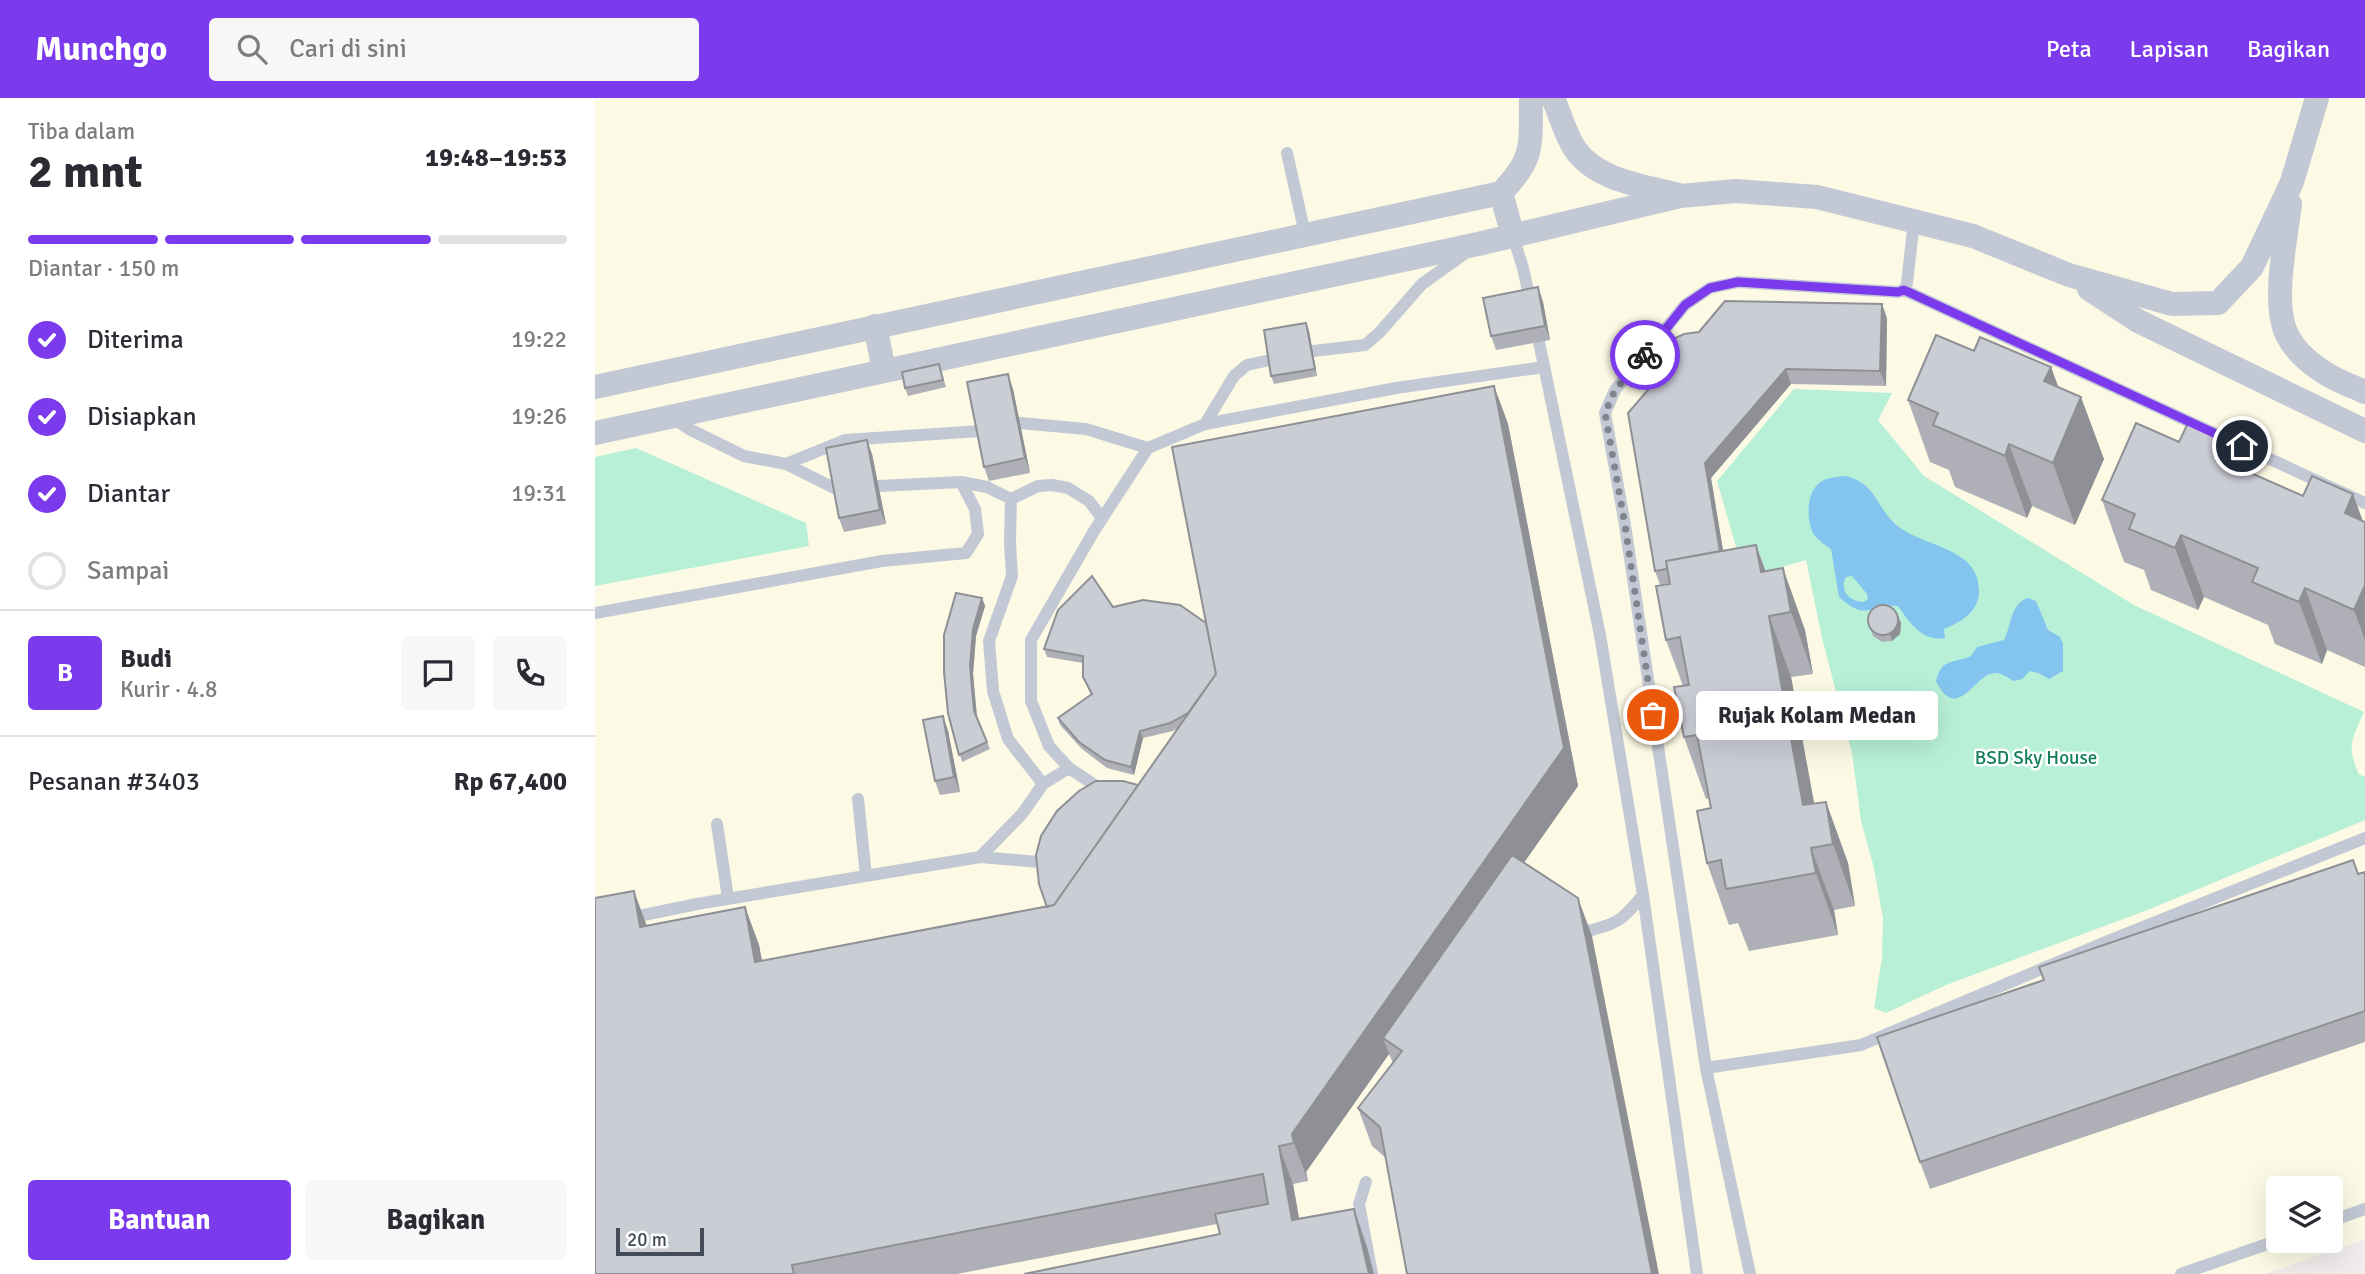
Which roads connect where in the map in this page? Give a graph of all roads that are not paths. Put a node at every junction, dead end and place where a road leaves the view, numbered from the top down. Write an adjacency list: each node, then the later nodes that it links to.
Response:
1 (1531, 98): 6 (street)
2 (1553, 98): 7 (street)
3 (2317, 98): 5 (street)
4 (1287, 153): 9 (lane)
5 (2293, 182): 12 (street); 21 (street)
6 (1501, 193): 9 (street); 10 (street)
7 (1679, 195): 8 (street); 10 (street)
8 (1914, 221): 12 (street); 13 (lane)
9 (1305, 234): 15 (street)
10 (1513, 236): 11 (street); 14 (lane)
11 (1478, 244): 17 (lane); 20 (street)
12 (2069, 275): 24 (street)
13 (1904, 290): 37 (lane); 53 (lane)
14 (1531, 304)
15 (875, 326): 20 (street); 22 (street)
16 (1539, 342): 19 (lane)
17 (1313, 351)
18 (1270, 360): 27 (lane)
19 (1544, 367): 27 (lane); 49 (lane)
20 (884, 370): 25 (street)
21 (2325, 373): 23 (street); 24 (street)
22 (595, 387)
23 (2365, 392)
24 (2311, 403): 28 (street)
25 (670, 416): 30 (street); 32 (lane)
26 (1020, 423): 31 (lane)
27 (1205, 424): 31 (lane)
28 (2365, 430)
29 (980, 431): 32 (lane)
30 (595, 433)
31 (1148, 448): 38 (lane)
32 (786, 464): 35 (lane)
33 (961, 482): 34 (lane); 36 (lane); 39 (lane)
34 (878, 486)
35 (836, 489)
36 (1011, 499): 38 (lane); 41 (lane)
37 (2365, 503)
38 (1102, 518): 40 (lane)
39 (595, 613)
40 (1069, 768): 41 (lane); 42 (lane)
41 (1043, 784): 46 (lane)
42 (1099, 788)
43 (857, 799): 48 (lane)
44 (717, 824): 50 (lane)
45 (2364, 843): 53 (lane)
46 (980, 857): 47 (lane); 48 (lane)
47 (1039, 862)
48 (866, 876): 50 (lane)
49 (1643, 895): 52 (lane); 59 (lane)
50 (728, 898): 51 (lane)
51 (595, 925)
52 (1584, 932)
53 (1706, 1069): 60 (lane)
54 (1366, 1182): 58 (lane)
55 (2365, 1209): 56 (lane)
56 (2343, 1217)
57 (2266, 1245): 61 (lane)
58 (1371, 1274)
59 (1697, 1274)
60 (1750, 1274)
61 (2181, 1274)

